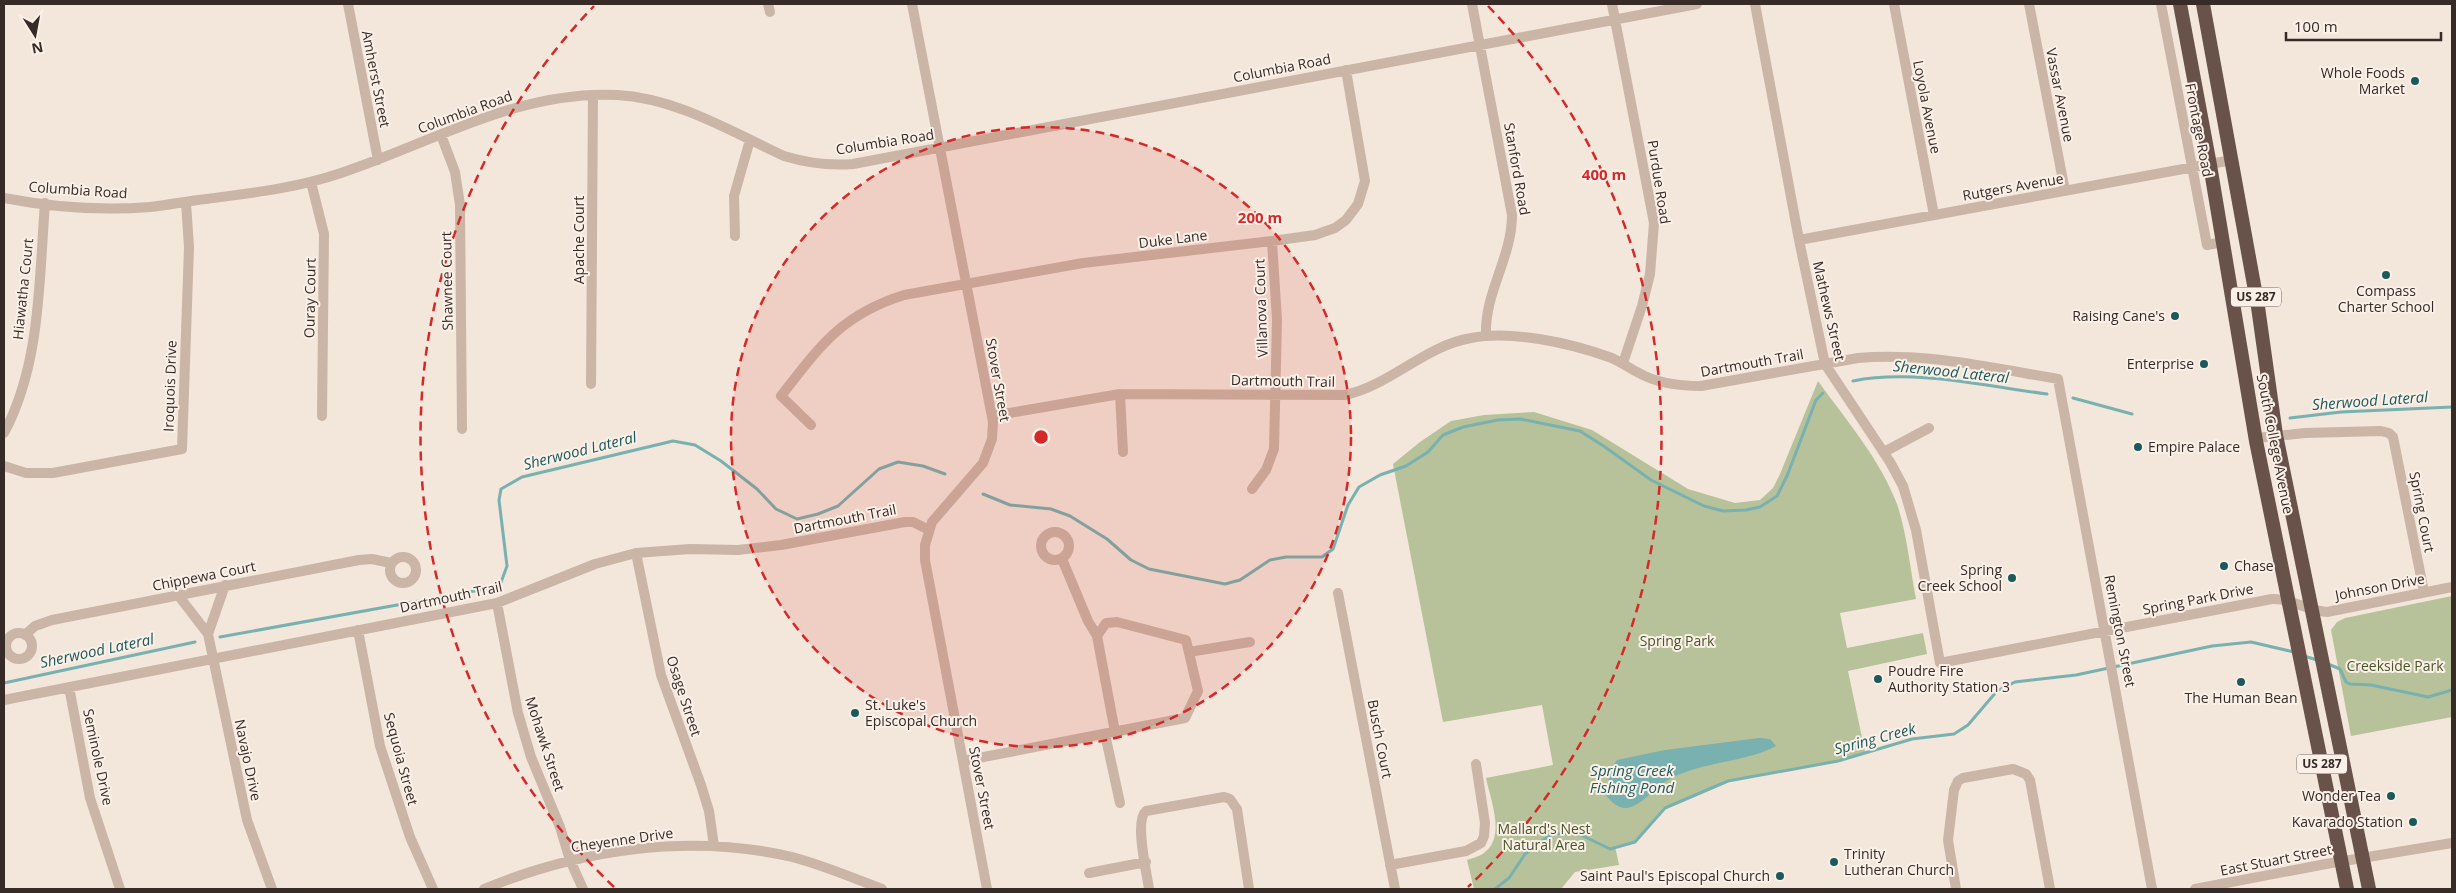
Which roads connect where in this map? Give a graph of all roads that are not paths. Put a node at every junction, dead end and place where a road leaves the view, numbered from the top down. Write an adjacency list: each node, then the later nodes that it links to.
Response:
1 (348, 4): 19 (street, Amherst Street)
2 (913, 4): 18 (street, Stover Street)
3 (1472, 4): 13 (street, Stanford Road)
4 (1612, 4): 12 (street, Purdue Road)
5 (1697, 4): 12 (street, Columbia Road)
6 (1755, 4): 30 (street, Mathews Street)
7 (1894, 4): 28 (street, Loyola Avenue)
8 (2029, 4): 24 (street, Vassar Avenue)
9 (2161, 4): 22 (street, Frontage Road)
10 (2180, 4): 21 (highway, South College Avenue / US 287)
11 (2203, 4): 20 (highway, South College Avenue / US 287)
12 (1615, 19): 13 (street, Columbia Road); 35 (street, Purdue Road)
13 (1480, 45): 14 (street, Columbia Road); 34 (street, Stanford Road)
14 (1346, 70): 18 (street, Columbia Road); 31 (street, Duke Lane)
15 (594, 95): 16 (street, Columbia Road); 17 (street, Columbia Road); 38 (street, Apache Court)
16 (441, 135): 19 (street, Columbia Road); 45 (street, Shawnee Court)
17 (750, 140): 18 (street, Columbia Road); 29 (street)
18 (939, 148): 33 (street, Stover Street)
19 (378, 160): 23 (street, Columbia Road)
20 (2232, 160): 21 (street, Rutgers Avenue); 47 (highway, South College Avenue / US 287)
21 (2210, 164): 22 (street, Rutgers Avenue); 32 (highway, South College Avenue / US 287)
22 (2192, 168): 24 (street, Rutgers Avenue); 32 (street, Frontage Road)
23 (311, 182): 26 (street, Columbia Road); 41 (street, Ouray Court)
24 (2065, 191): 28 (street, Rutgers Avenue)
25 (4, 198): 27 (street, Columbia Road)
26 (186, 202): 27 (street, Columbia Road); 51 (street, Iroquois Drive)
27 (45, 203): 46 (street, Hiawatha Court)
28 (1934, 216): 30 (street, Rutgers Avenue)
29 (735, 236)
30 (1799, 240): 36 (street, Mathews Street)
31 (1272, 241): 33 (street, Duke Lane); 40 (street, Villanova Court)
32 (2223, 242): 48 (highway, South College Avenue / US 287)
33 (965, 284): 42 (street, Stover Street); 43 (street, Duke Lane)
34 (1486, 336): 35 (street, Dartmouth Trail); 40 (street, Dartmouth Trail)
35 (1623, 364): 36 (street, Dartmouth Trail)
36 (1825, 364): 37 (street, Dartmouth Trail); 50 (street, Mathews Street)
37 (2058, 379): 66 (street, Remington Street)
38 (592, 384)
39 (1120, 394): 40 (street, Dartmouth Trail); 42 (street, Dartmouth Trail); 49 (street)
40 (1276, 395): 52 (street, Villanova Court)
41 (322, 416)
42 (992, 416): 53 (street, Stover Street)
43 (812, 425)
44 (1929, 428): 50 (street)
45 (462, 429)
46 (4, 433)
47 (2276, 435): 48 (street); 59 (street, Spring Court); 64 (highway, South College Avenue / US 287)
48 (2256, 438): 62 (highway, South College Avenue / US 287)
49 (1123, 452)
50 (1884, 452): 73 (street, Mathews Street)
51 (4, 466)
52 (1252, 489)
53 (929, 530): 54 (street, Dartmouth Trail); 77 (street, Stover Street)
54 (636, 553): 63 (street, Dartmouth Trail); 81 (street, Osage Street)
55 (1062, 559): 69 (street)
56 (391, 563): 57 (street, Chippewa Court)
57 (225, 585): 61 (street, Chippewa Court); 67 (street)
58 (2452, 587): 59 (street, Johnson Drive)
59 (2424, 592): 64 (street, Johnson Drive)
60 (1338, 593): 86 (street, Busch Court)
61 (178, 595): 67 (street, Navajo Drive); 68 (street, Chippewa Court)
62 (2289, 601): 64 (street, Spring Park Drive); 66 (street, Spring Park Drive); 84 (highway, South College Avenue / US 287)
63 (497, 603): 65 (street, Dartmouth Trail); 83 (street, Mohawk Street)
64 (2312, 610): 82 (highway, South College Avenue / US 287)
65 (358, 630): 72 (street, Dartmouth Trail); 90 (street, Sequoia Street)
66 (2106, 631): 73 (street, Spring Park Drive); 100 (street, Remington Street)
67 (208, 634): 72 (street, Navajo Drive)
68 (25, 635)
69 (1097, 636): 71 (street); 76 (street)
70 (1250, 642): 71 (street)
71 (1189, 652): 76 (street)
72 (213, 659): 74 (street, Dartmouth Trail); 89 (street, Navajo Drive)
73 (1940, 663)
74 (69, 687): 75 (street, Dartmouth Trail); 88 (street, Seminole Drive)
75 (4, 700)
76 (1110, 733): 77 (street); 79 (street)
77 (962, 761): 94 (street, Stover Street)
78 (1476, 764): 86 (street)
79 (1120, 803)
80 (2452, 843): 82 (street, East Stuart Street)
81 (714, 846): 83 (street, Cheyenne Drive); 93 (street, Cheyenne Drive)
82 (2363, 858): 84 (street, East Stuart Street); 103 (highway, South College Avenue / US 287)
83 (570, 860): 91 (street, Cheyenne Drive); 92 (street, Mohawk Street)
84 (2341, 861): 101 (street, East Stuart Street); 102 (highway, South College Avenue / US 287)
85 (1146, 862): 87 (street); 95 (street); 96 (street)
86 (1390, 865): 97 (street, Busch Court)
87 (1089, 873)
88 (120, 889)
89 (272, 889)
90 (433, 889)
91 (484, 889)
92 (583, 889)
93 (882, 889)
94 (987, 889)
95 (1149, 889)
96 (1249, 889)
97 (1395, 889)
98 (1956, 889): 99 (street)
99 (2050, 889)
100 (2152, 889)
101 (2194, 889)
102 (2347, 889)
103 (2369, 889)

